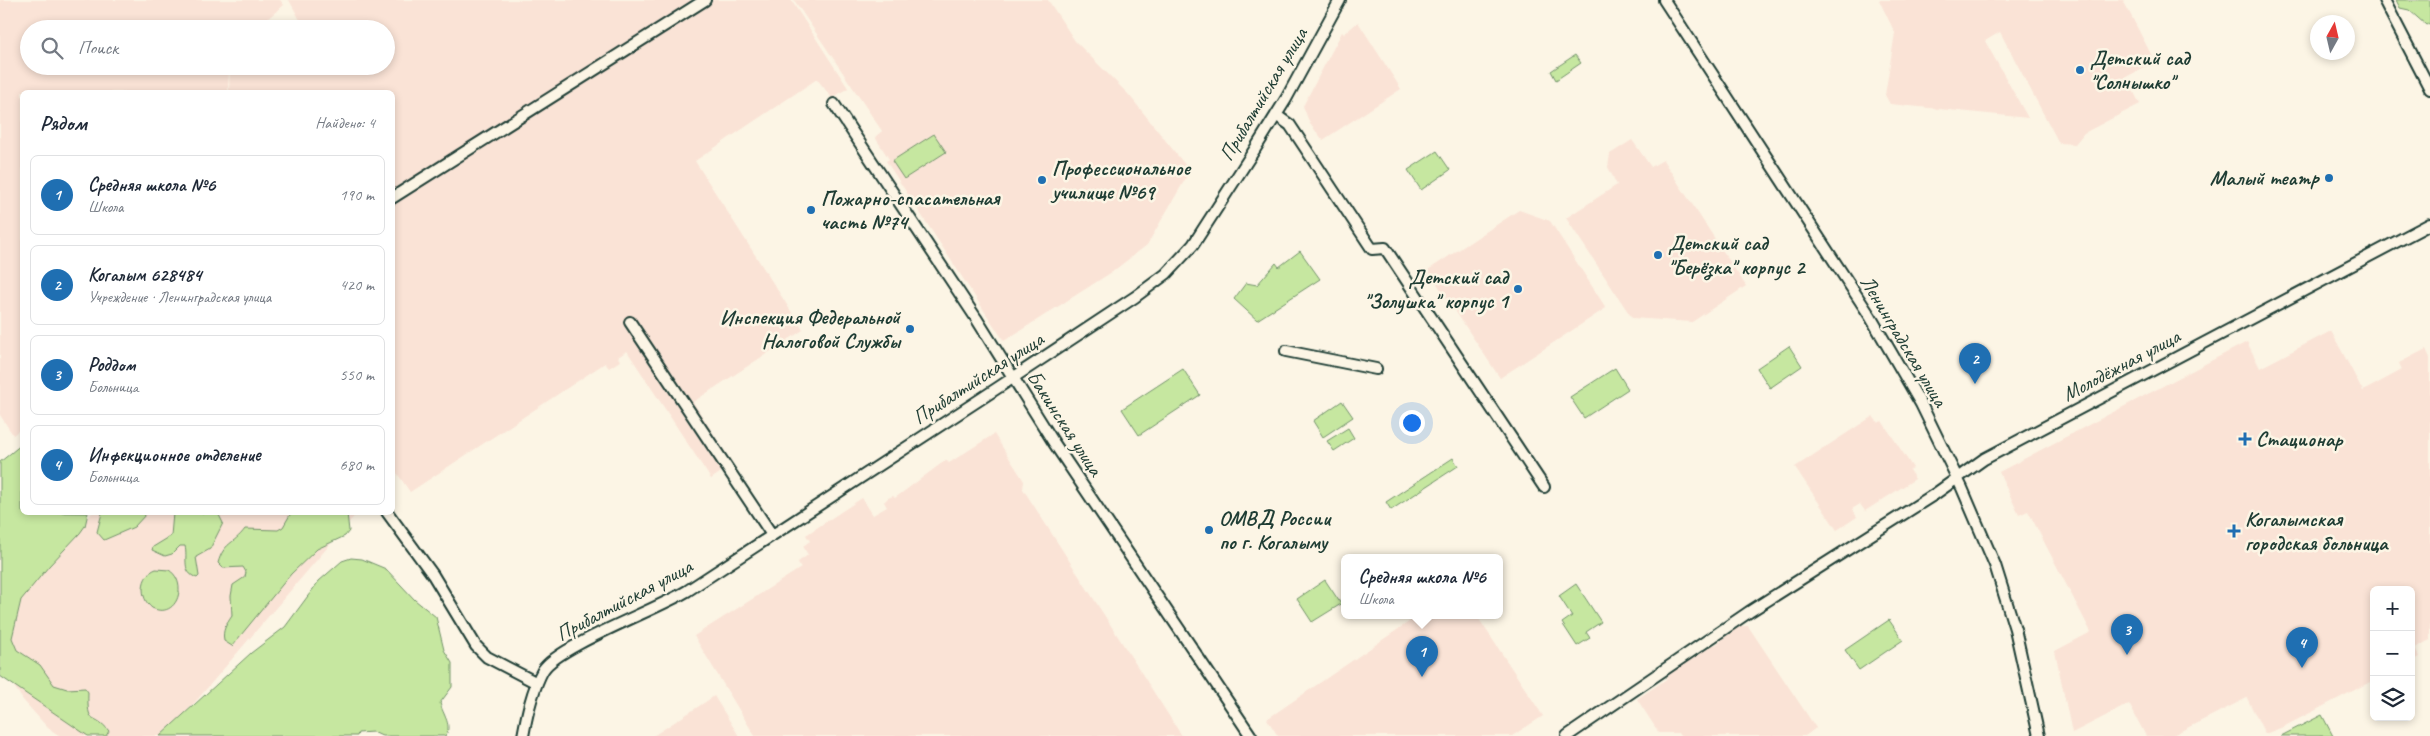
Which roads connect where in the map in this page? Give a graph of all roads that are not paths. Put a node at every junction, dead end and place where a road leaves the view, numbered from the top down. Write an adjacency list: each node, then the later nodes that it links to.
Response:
1 (705, 0): 8 (street)
2 (1340, 0): 7 (street, Прибалтийская улица)
3 (1664, 0): 14 (street, Ленинградская улица)
4 (2384, 0): 5 (street)
5 (2430, 89)
6 (834, 104): 13 (street, Бакинская улица)
7 (1276, 115): 13 (street, Прибалтийская улица); 15 (street)
8 (395, 196)
9 (2430, 224): 14 (street, Молодёжная улица)
10 (630, 322): 17 (street)
11 (1286, 351): 12 (street)
12 (1376, 369)
13 (1013, 378): 17 (street, Прибалтийская улица); 20 (street, Бакинская улица)
14 (1957, 477): 21 (street, Молодёжная улица); 22 (street, Ленинградская улица)
15 (1544, 487)
16 (389, 515): 18 (street)
17 (772, 535): 18 (street, Прибалтийская улица)
18 (537, 683): 19 (street, Прибалтийская улица)
19 (523, 736)
20 (1251, 736)
21 (1567, 736)
22 (2039, 736)

